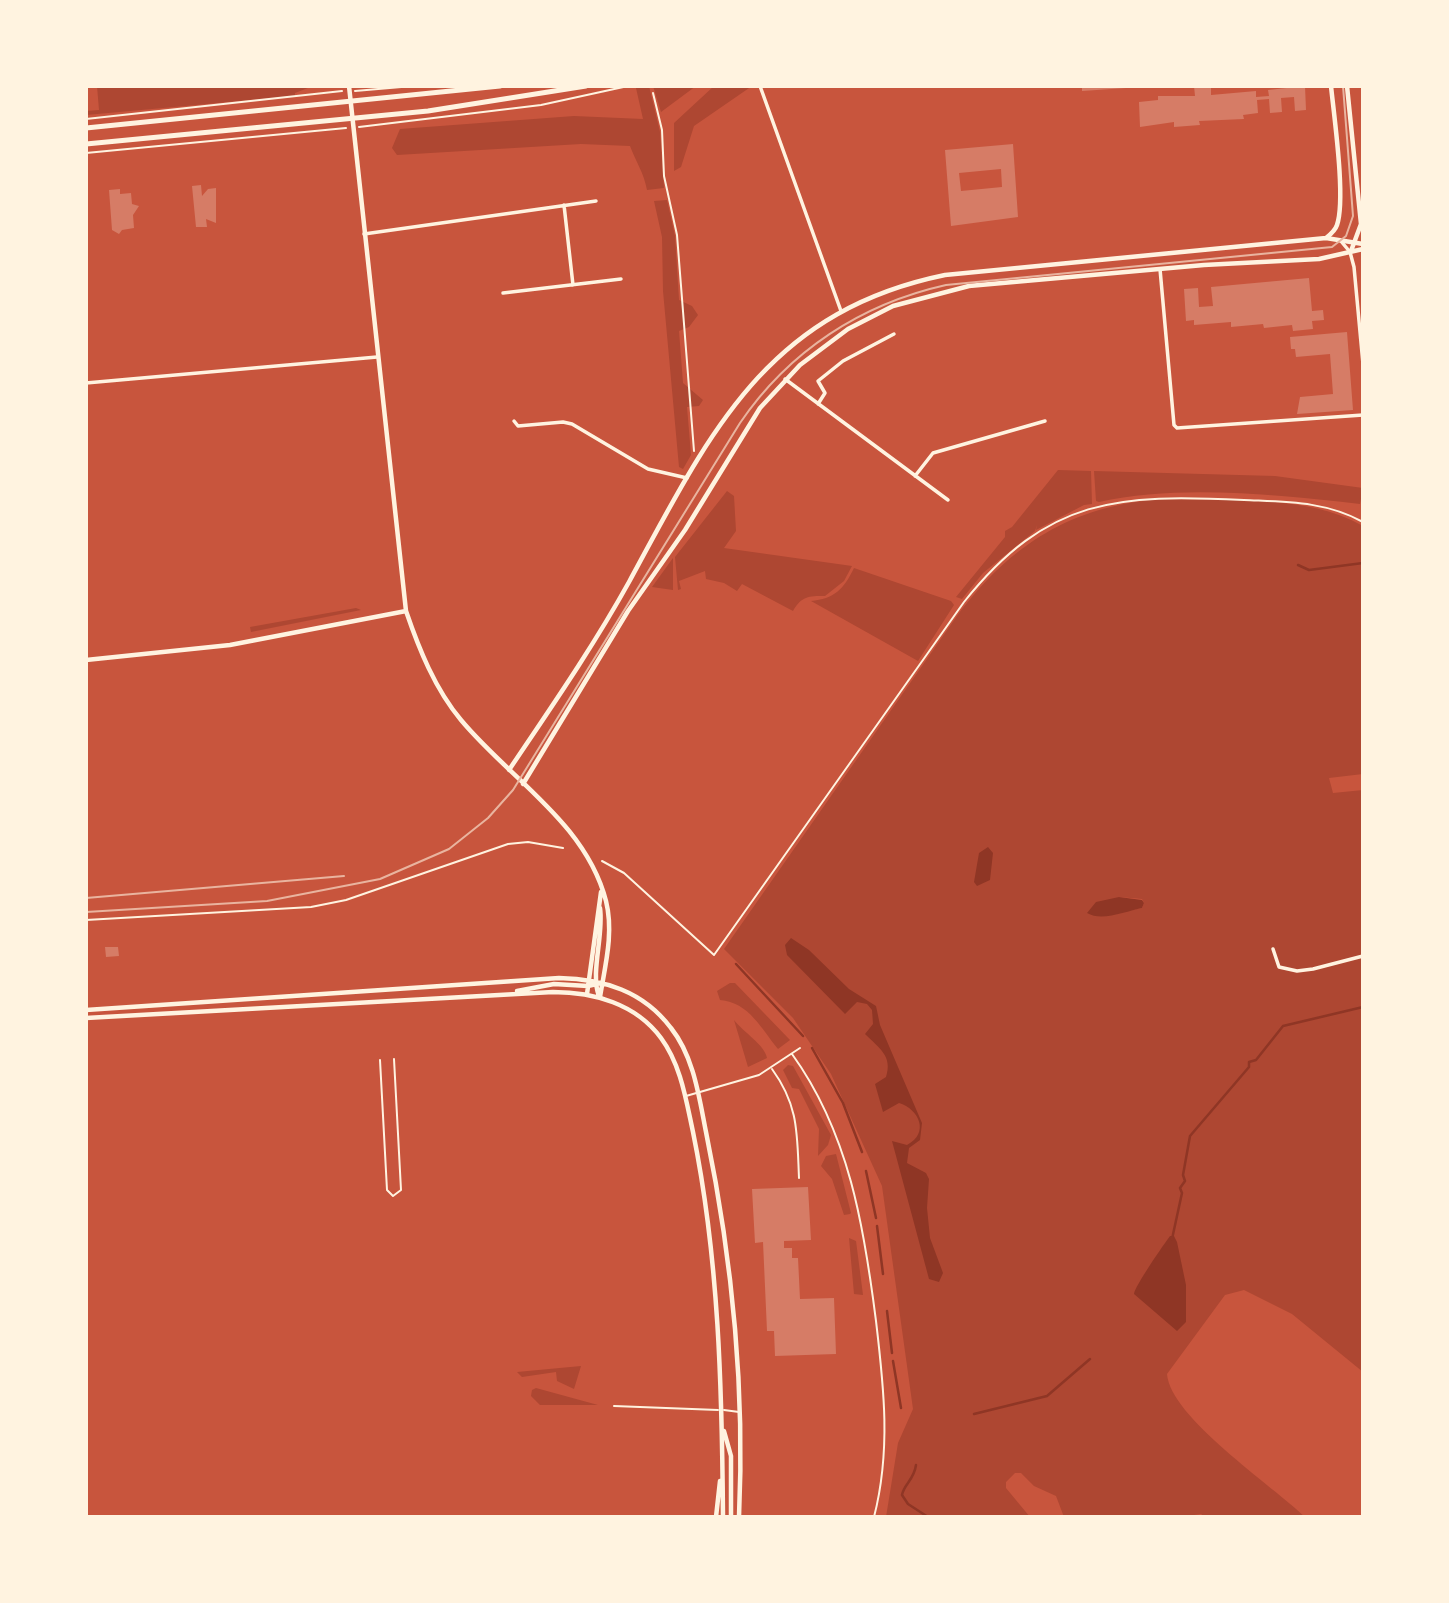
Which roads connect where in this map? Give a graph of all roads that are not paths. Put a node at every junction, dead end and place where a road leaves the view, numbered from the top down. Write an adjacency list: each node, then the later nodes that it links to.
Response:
1 (500, 86): 7 (main road)
2 (586, 86): 8 (main road)
3 (760, 86): 23 (street)
4 (1331, 86): 14 (street)
5 (1347, 86): 16 (street)
6 (349, 89): 7 (street)
7 (350, 102): 8 (street); 9 (main road)
8 (352, 118): 10 (main road); 13 (street)
9 (86, 128)
10 (86, 144)
11 (596, 201): 12 (street)
12 (564, 205): 13 (street); 21 (street)
13 (364, 234): 25 (street)
14 (1326, 238): 15 (street); 23 (street)
15 (1340, 240): 16 (street); 18 (street)
16 (1354, 243): 17 (street); 18 (street)
17 (1363, 247): 18 (street)
18 (1350, 252): 19 (street); 26 (street)
19 (1160, 269): 27 (street); 30 (street)
20 (621, 279): 21 (street)
21 (573, 285): 22 (street)
22 (503, 293)
23 (841, 311): 34 (street)
24 (894, 334): 29 (street)
25 (377, 357): 28 (street); 36 (street)
26 (1363, 364)
27 (785, 379): 29 (street); 39 (street)
28 (86, 383)
29 (818, 404): 33 (street)
30 (1363, 415)
31 (514, 421): 34 (street)
32 (1045, 421): 33 (street)
33 (915, 476): 35 (street)
34 (687, 478): 38 (street)
35 (948, 500)
36 (407, 611): 37 (street); 38 (street)
37 (86, 660)
38 (509, 770): 39 (street)
39 (523, 784): 40 (street)
40 (601, 888): 41 (street); 45 (street)
41 (600, 902): 44 (street); 45 (street)
42 (1273, 949): 43 (street)
43 (1363, 956)
44 (589, 983): 45 (street); 46 (street); 47 (street); 49 (street)
45 (598, 983): 48 (street); 56 (street)
46 (503, 994): 47 (street); 50 (street)
47 (587, 994): 48 (street)
48 (600, 997): 57 (street)
49 (86, 1010)
50 (86, 1018)
51 (800, 1048): 52 (lane)
52 (792, 1054): 55 (lane); 68 (lane)
53 (394, 1059): 54 (lane)
54 (380, 1060)
55 (771, 1069): 56 (lane); 58 (lane)
56 (698, 1092): 57 (lane); 61 (street)
57 (685, 1097): 60 (street)
58 (799, 1178)
59 (614, 1406): 60 (lane)
60 (722, 1410): 61 (lane); 62 (street)
61 (740, 1412): 67 (street)
62 (722, 1423): 63 (street); 66 (street)
63 (723, 1467): 64 (street); 65 (street)
64 (716, 1517)
65 (723, 1517)
66 (731, 1517)
67 (739, 1517)
68 (874, 1517)

